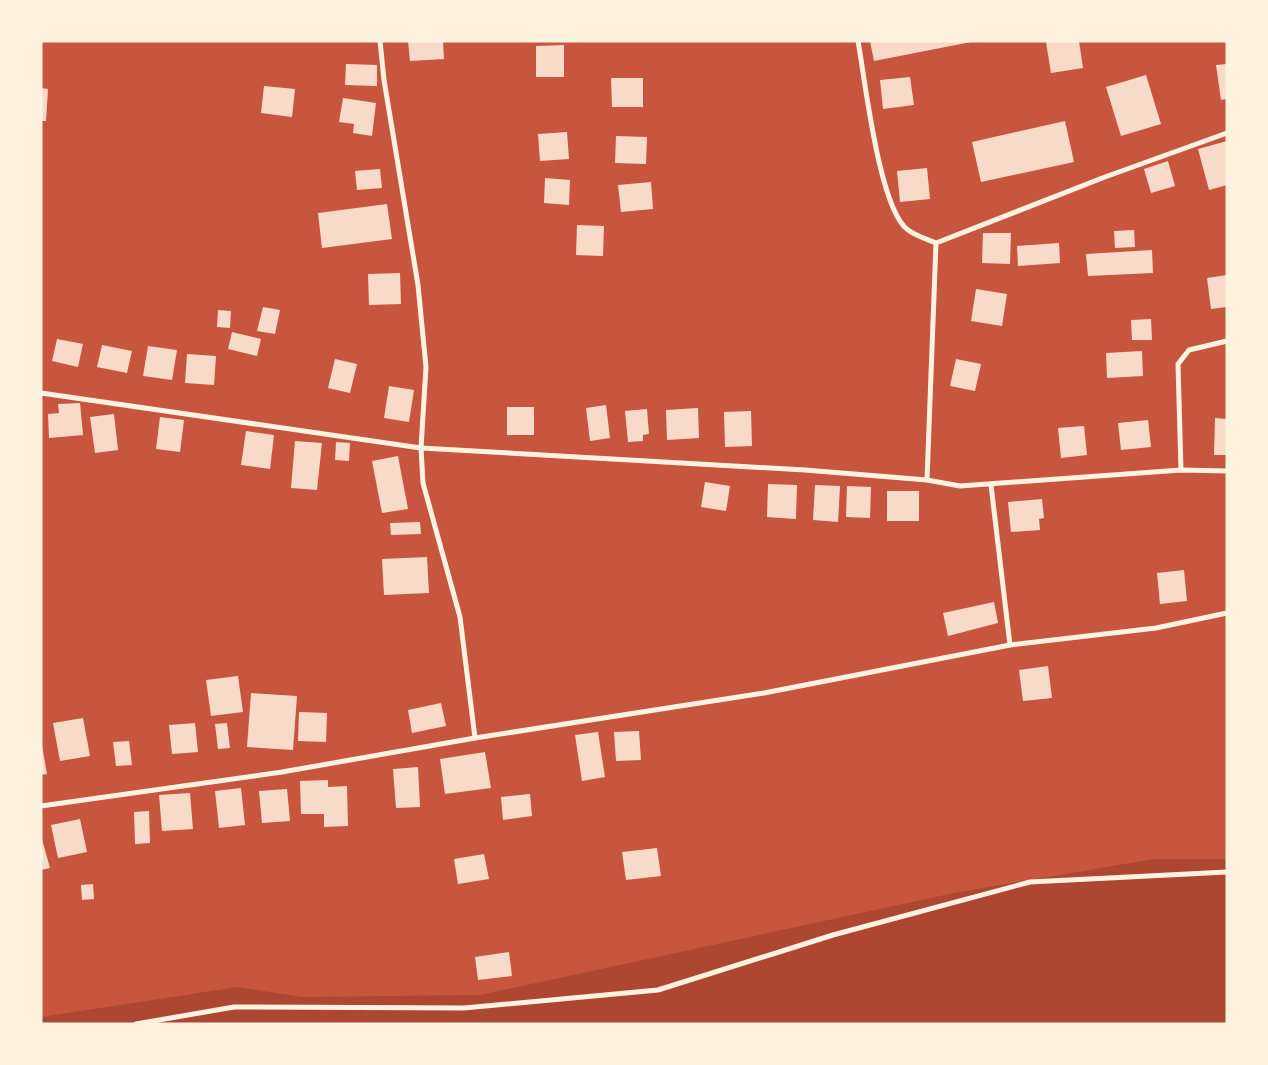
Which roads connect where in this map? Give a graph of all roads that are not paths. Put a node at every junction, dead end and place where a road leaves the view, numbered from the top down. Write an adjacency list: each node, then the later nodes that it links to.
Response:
1 (380, 41): 7 (street)
2 (858, 41): 4 (street)
3 (1227, 133): 4 (street)
4 (936, 243): 10 (street)
5 (1227, 341): 8 (street)
6 (41, 393): 7 (street)
7 (422, 448): 10 (street); 14 (street)
8 (1181, 470): 9 (street); 11 (street)
9 (1227, 471)
10 (927, 480): 11 (street)
11 (991, 485): 13 (street)
12 (1227, 613): 13 (street)
13 (1010, 645): 14 (street)
14 (475, 738): 15 (street)
15 (41, 806)
16 (1227, 872): 17 (street)
17 (136, 1024)

